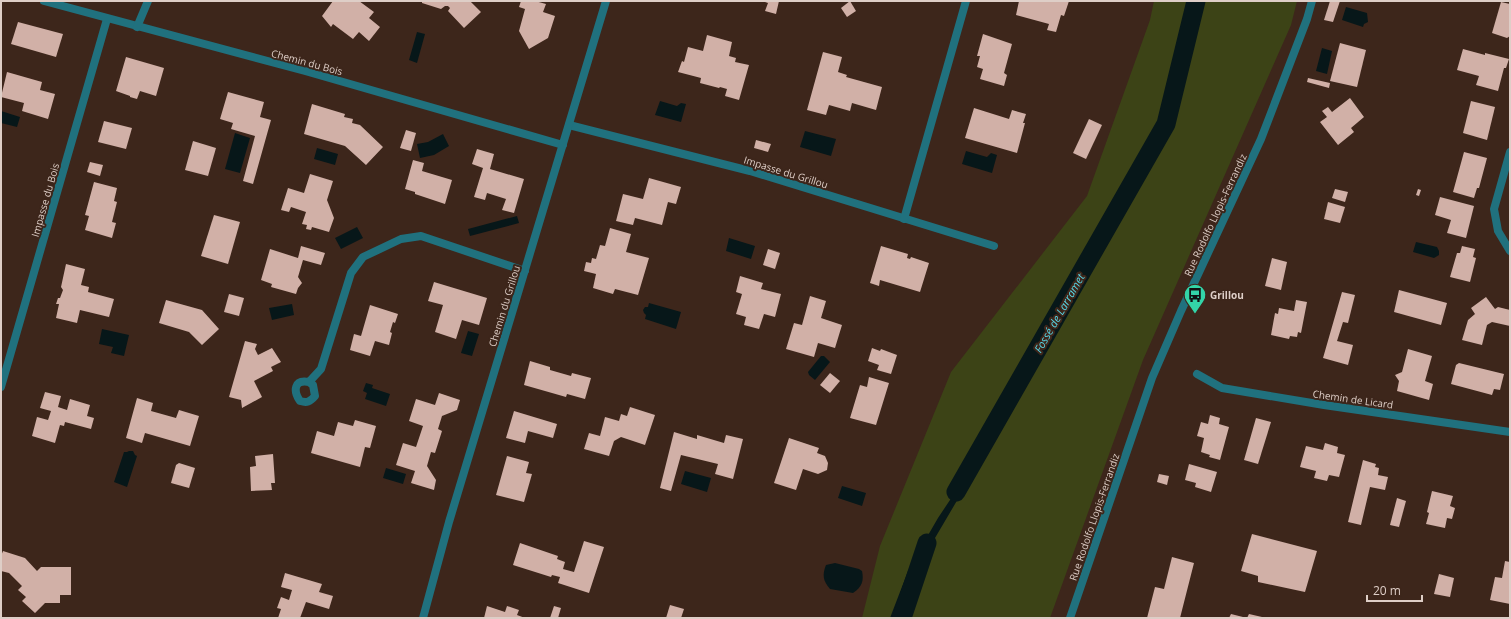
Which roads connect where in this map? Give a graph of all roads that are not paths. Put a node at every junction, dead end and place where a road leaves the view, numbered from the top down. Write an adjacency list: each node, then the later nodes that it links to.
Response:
1 (44, 1): 6 (street, Chemin du Bois)
2 (148, 1): 7 (street)
3 (606, 1): 8 (street, Chemin du Grillou)
4 (966, 1): 11 (street)
5 (1312, 1): 20 (street, Rue Rodolfo Llopis-Ferrandiz)
6 (107, 19): 7 (street, Chemin du Bois); 17 (street, Impasse du Bois)
7 (137, 27): 9 (street, Chemin du Bois)
8 (570, 124): 9 (street, Chemin du Grillou); 11 (street, Impasse du Grillou)
9 (563, 145): 14 (street, Chemin du Grillou)
10 (1510, 152): 13 (street)
11 (904, 219): 12 (street, Impasse du Grillou)
12 (994, 246)
13 (1510, 251)
14 (526, 271): 16 (street); 19 (street, Chemin du Grillou)
15 (1197, 374): 18 (street, Chemin de Licard)
16 (309, 382)
17 (1, 387)
18 (1510, 432)
19 (423, 618)
20 (1070, 618)

